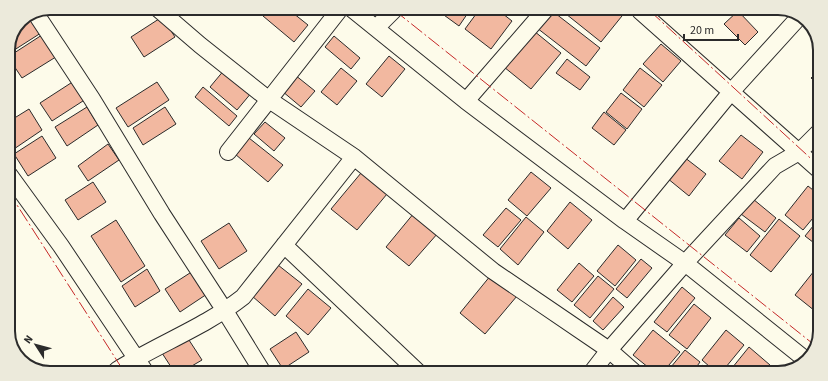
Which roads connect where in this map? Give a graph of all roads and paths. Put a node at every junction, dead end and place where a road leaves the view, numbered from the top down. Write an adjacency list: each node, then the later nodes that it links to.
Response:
1 (166, 15): 11 (street)
2 (335, 15): 11 (street)
3 (360, 15): 9 (street)
4 (389, 15): 9 (street)
5 (541, 15): 12 (street)
6 (644, 15): 10 (street)
7 (38, 18): 22 (street)
8 (796, 20): 10 (street)
9 (376, 28): 12 (street)
10 (731, 92): 15 (street); 19 (street)
11 (268, 99): 14 (street); 16 (street)
12 (466, 101): 19 (street)
13 (813, 138): 15 (street)
14 (228, 152)
15 (799, 152): 17 (street); 21 (street)
16 (354, 157): 20 (street); 23 (street)
17 (813, 165)
18 (15, 183): 25 (street)
19 (625, 221): 21 (street)
20 (284, 245): 22 (street); 27 (street)
21 (685, 263): 23 (street); 24 (street)
22 (225, 311): 25 (street); 26 (street)
23 (609, 350): 28 (street); 29 (street)
24 (802, 356)
25 (140, 364)
26 (259, 366)
27 (412, 366)
28 (597, 366)
29 (627, 366)

